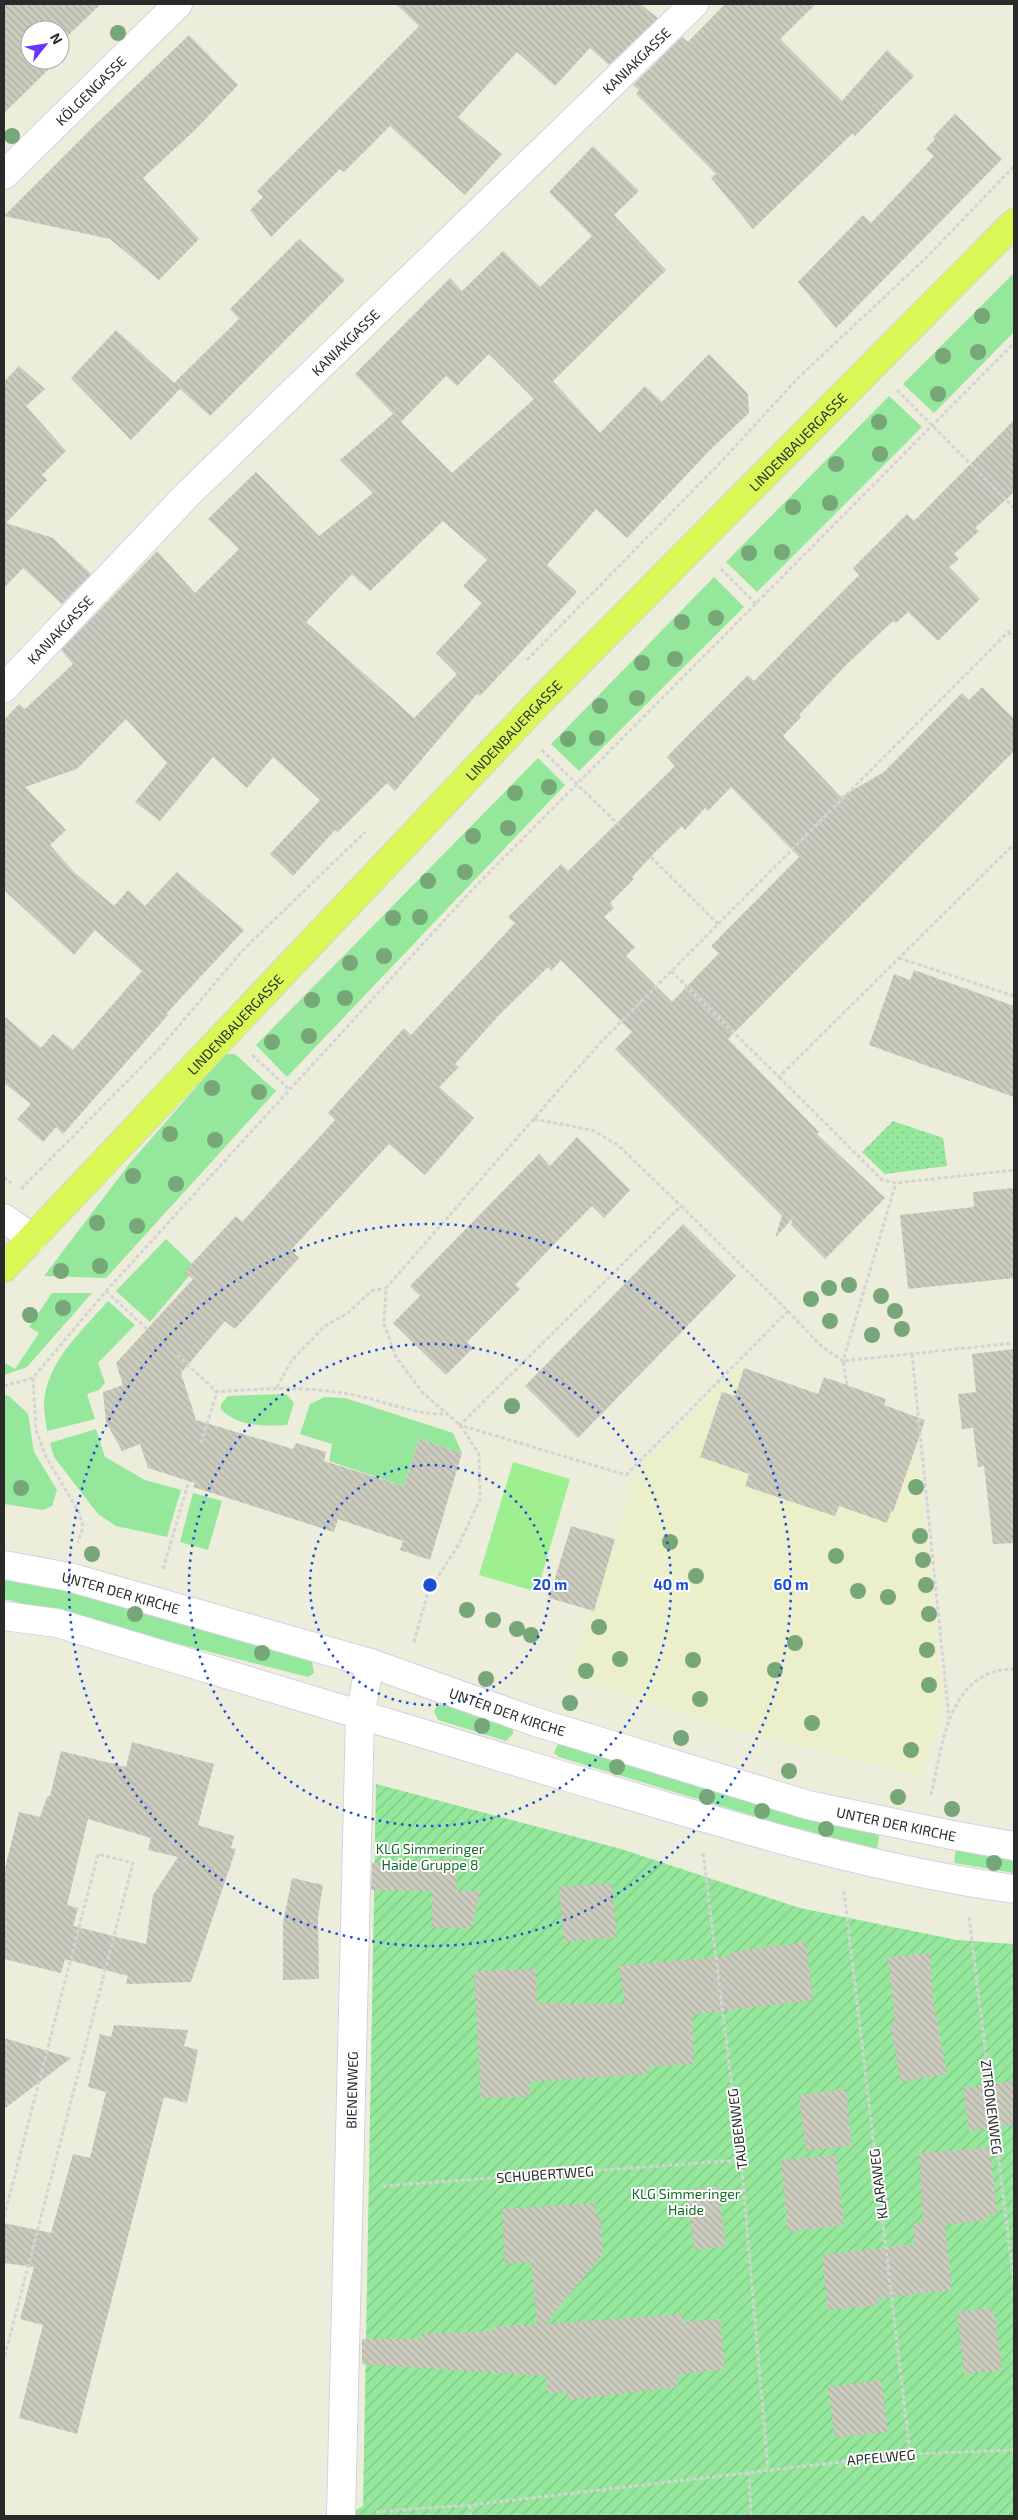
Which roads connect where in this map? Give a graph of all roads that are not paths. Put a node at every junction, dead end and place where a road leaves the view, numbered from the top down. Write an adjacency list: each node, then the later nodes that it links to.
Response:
1 (178, 4): 3 (street, KÖLGENGASSE)
2 (694, 4): 5 (street, KANIAKGASSE)
3 (4, 175)
4 (1014, 223): 7 (main road, LINDENBAUERGASSE)
5 (4, 688)
6 (4, 1218): 7 (street)
7 (29, 1243): 8 (main road, LINDENBAUERGASSE); 9 (main road, LINDENBAUERGASSE)
8 (4, 1268)
9 (4, 1287)
10 (4, 1565): 12 (street, UNTER DER KIRCHE)
11 (4, 1616): 13 (street)
12 (370, 1663): 13 (street, BIENENWEG); 14 (street, UNTER DER KIRCHE)
13 (360, 1716): 15 (street); 16 (street, BIENENWEG)
14 (1014, 1846)
15 (1014, 1889)
16 (342, 2516)

